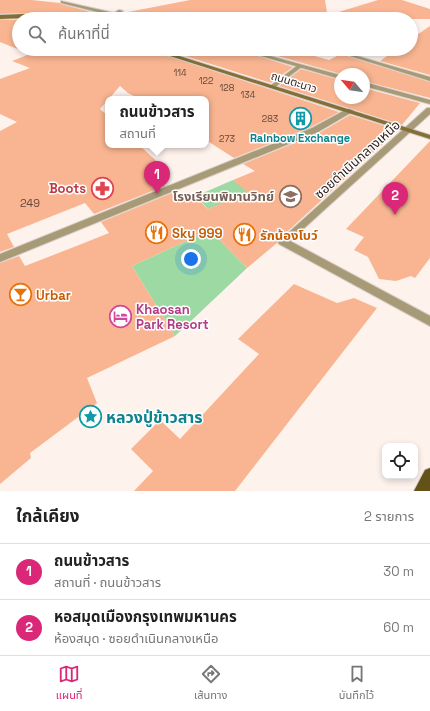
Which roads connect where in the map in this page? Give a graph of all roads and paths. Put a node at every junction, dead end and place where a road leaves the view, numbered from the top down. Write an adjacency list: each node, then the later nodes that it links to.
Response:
1 (63, 2): 2 (street)
2 (107, 12)
3 (12, 16): 4 (street)
4 (0, 17)
5 (174, 56): 12 (street, ถนนตะนาว)
6 (265, 56): 8 (street)
7 (355, 56): 10 (street)
8 (300, 66): 9 (street); 12 (street)
9 (334, 75)
10 (430, 79)
11 (370, 86): 13 (street)
12 (272, 87): 15 (street, ถนนตะนาว)
13 (430, 102)
14 (430, 110): 16 (street, ซอยดำเนินกลางเหนือ)
15 (350, 112): 16 (street, ถนนตะนาว); 18 (street)
16 (410, 130): 17 (street, ถนนตะนาว); 19 (street, ซอยดำเนินกลางเหนือ)
17 (430, 137)
18 (0, 258)
19 (430, 321)
20 (430, 474): 21 (main road)
21 (422, 491)

